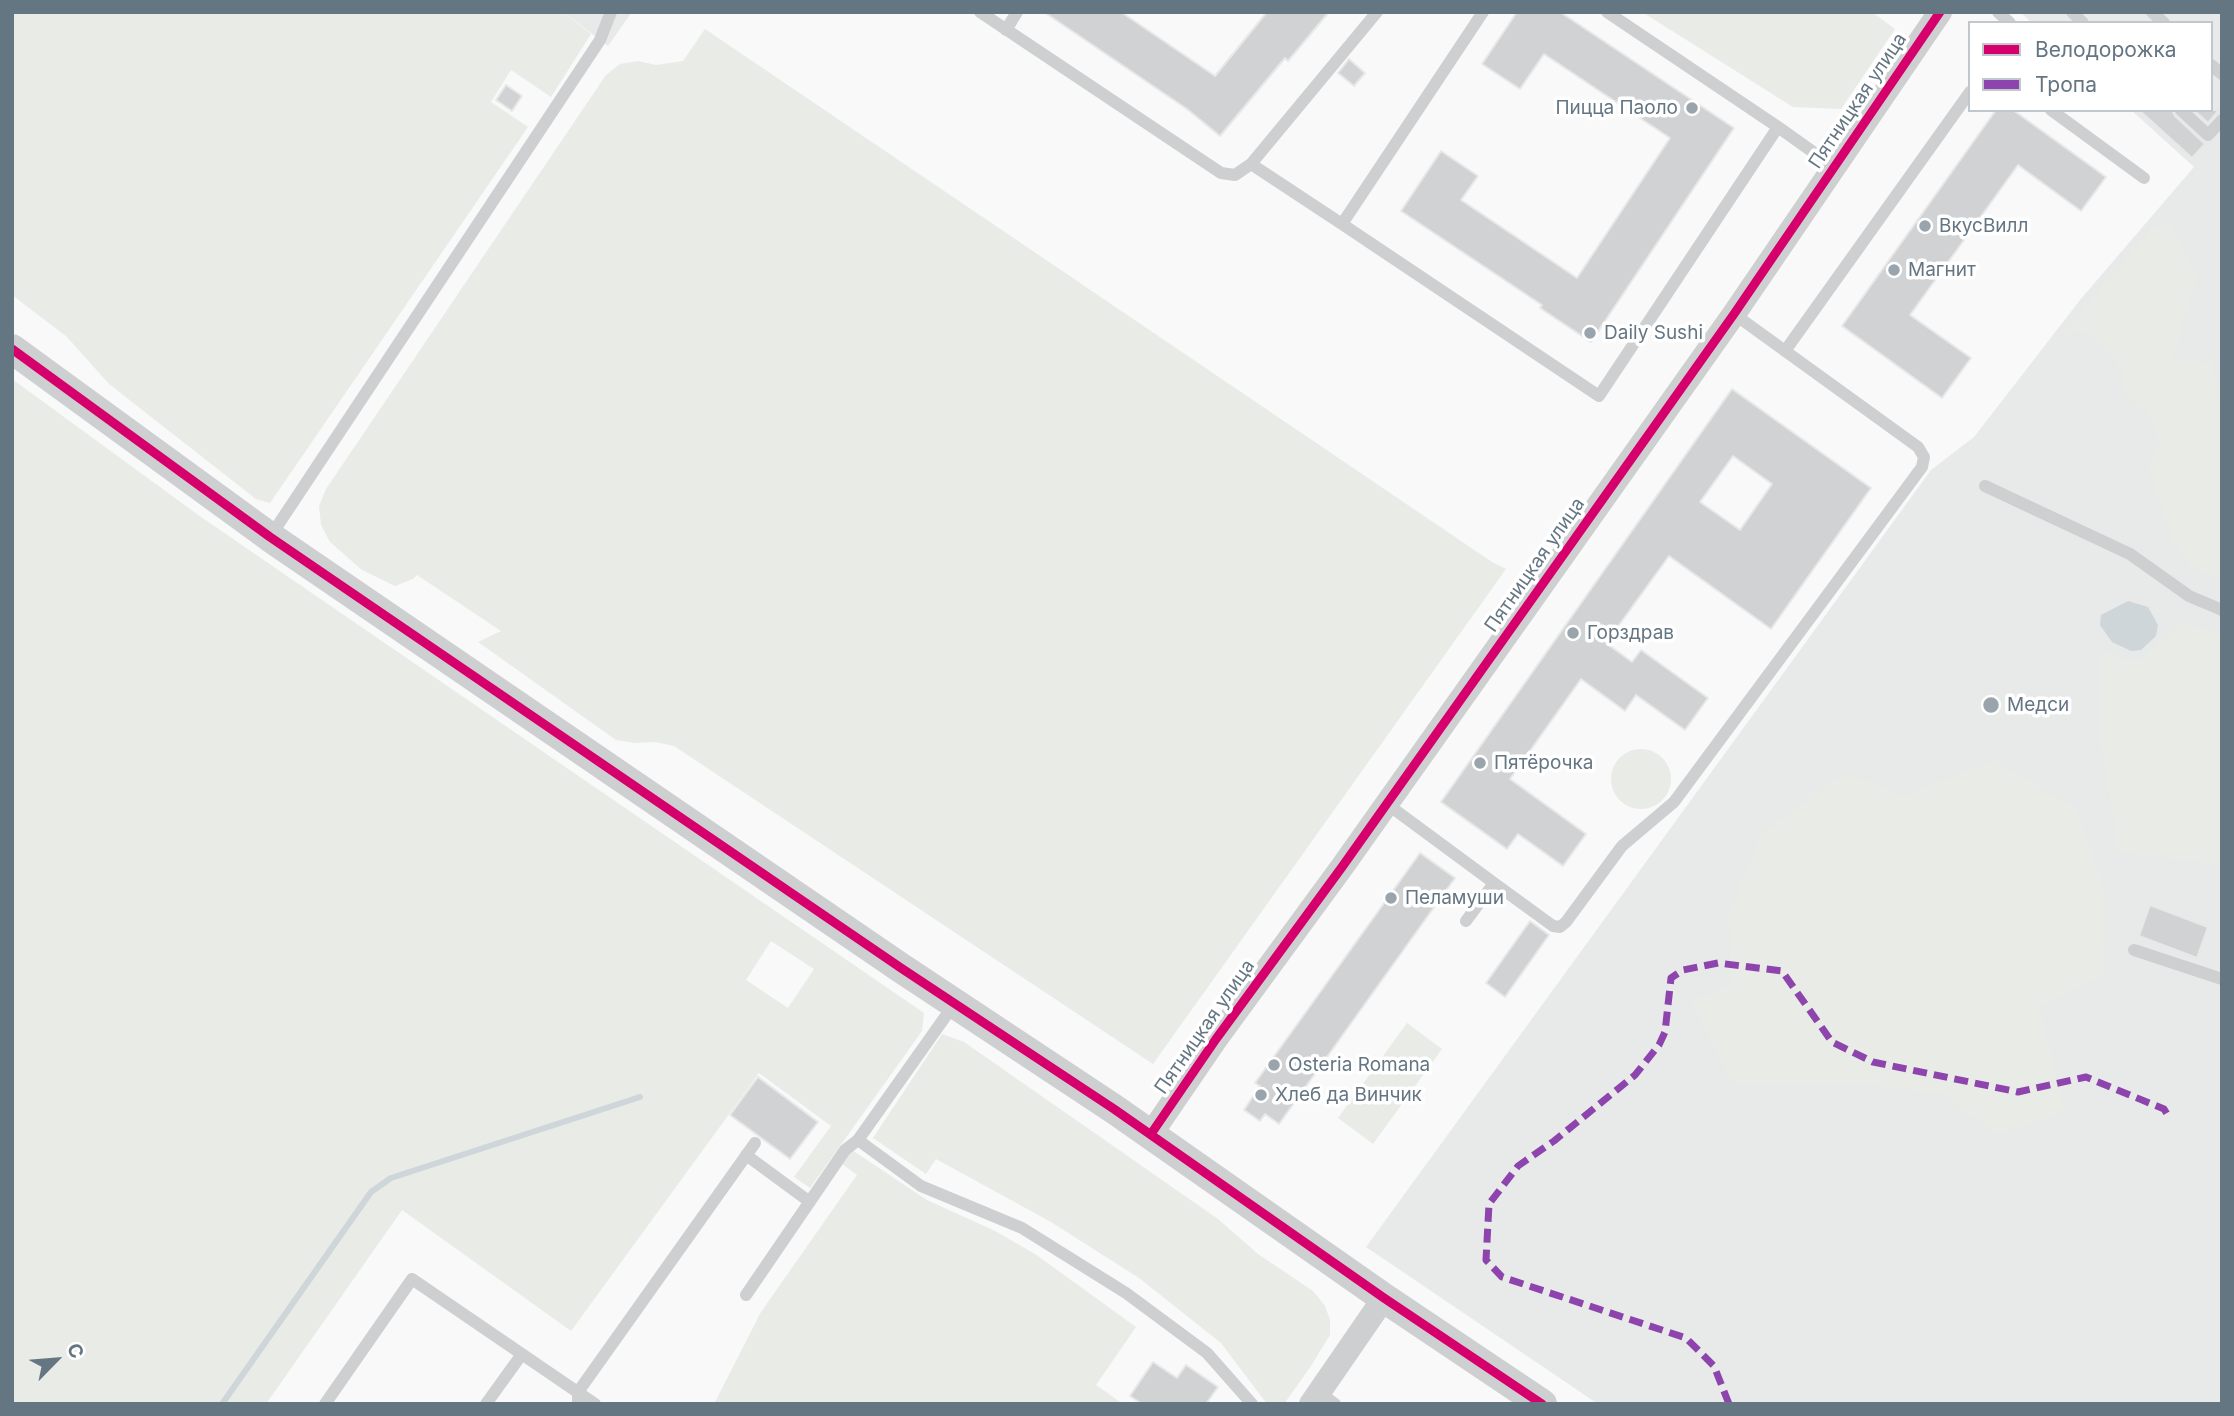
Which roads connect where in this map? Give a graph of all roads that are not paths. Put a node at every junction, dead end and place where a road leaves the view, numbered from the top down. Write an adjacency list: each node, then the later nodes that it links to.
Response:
1 (610, 12): 22 (lane)
2 (980, 12): 8 (lane)
3 (1017, 12): 8 (lane)
4 (1377, 12): 14 (lane)
5 (1483, 12): 17 (lane)
6 (1607, 12): 13 (lane)
7 (1940, 12): 15 (street, Пятницкая улица)
8 (1006, 30): 14 (lane)
9 (1968, 95): 20 (lane)
10 (2054, 112): 16 (lane)
11 (2182, 112): 12 (lane)
12 (2222, 120)
13 (1778, 127): 15 (lane); 17 (lane)
14 (1251, 164): 17 (lane)
15 (1834, 167): 18 (street, Пятницкая улица)
16 (2144, 178)
17 (1342, 225)
18 (1734, 314): 20 (lane); 24 (street, Пятницкая улица)
19 (12, 349): 22 (street)
20 (1785, 351): 25 (lane)
21 (1985, 486): 23 (lane)
22 (270, 537): 29 (street)
23 (2222, 610)
24 (1387, 804): 25 (lane); 30 (street, Пятницкая улица)
25 (1493, 883): 26 (lane)
26 (1466, 921)
27 (2134, 950): 28 (lane)
28 (2222, 979)
29 (955, 1003): 30 (street); 31 (lane)
30 (1151, 1134): 36 (street)
31 (859, 1140): 34 (lane); 43 (lane)
32 (755, 1143): 33 (lane)
33 (746, 1155): 34 (lane); 38 (lane)
34 (810, 1202): 35 (lane)
35 (746, 1294)
36 (1384, 1298): 39 (street); 44 (street)
37 (522, 1353): 38 (lane); 40 (lane); 41 (lane)
38 (578, 1398): 42 (lane)
39 (1322, 1400)
40 (325, 1404)
41 (486, 1404)
42 (595, 1404)
43 (1252, 1404)
44 (1542, 1404)

